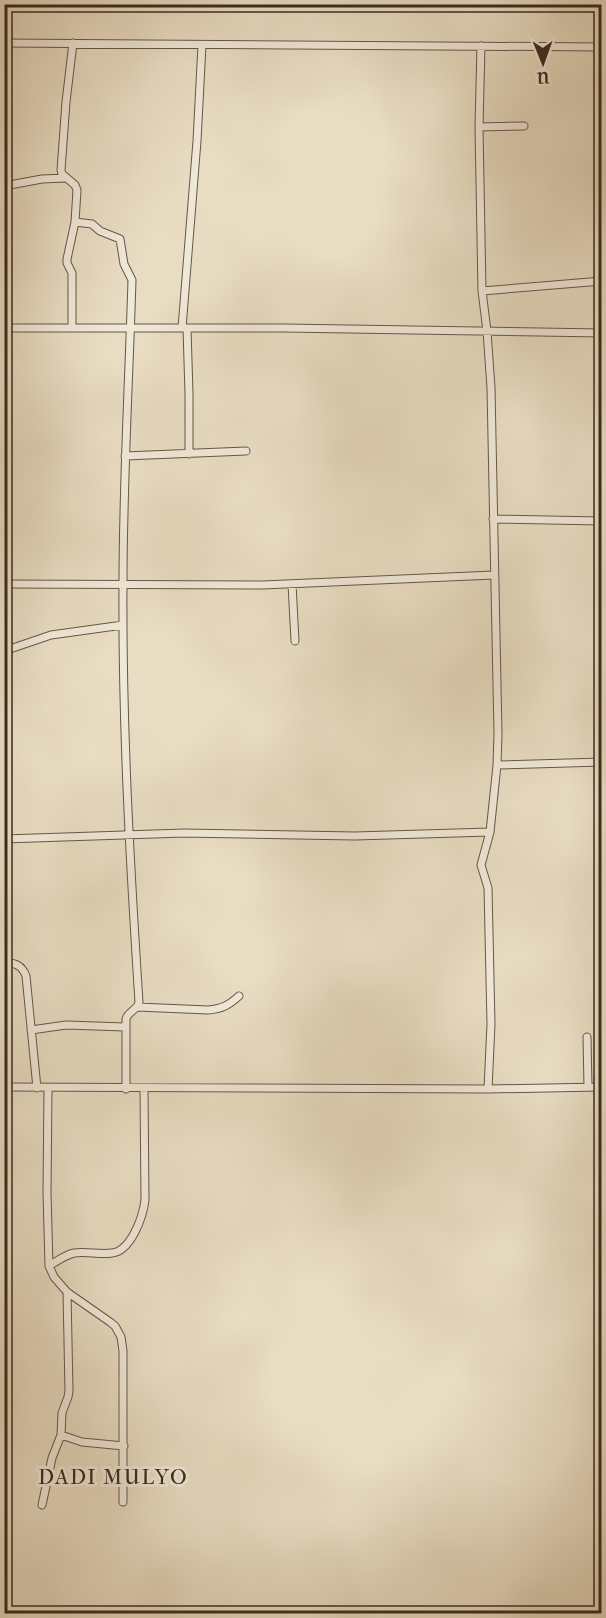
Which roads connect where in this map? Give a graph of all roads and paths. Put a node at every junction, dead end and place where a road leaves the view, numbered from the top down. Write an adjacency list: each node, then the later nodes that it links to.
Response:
1 (73, 42): 2 (street); 3 (street); 8 (street)
2 (4, 43)
3 (202, 45): 4 (street); 15 (street)
4 (481, 46): 5 (street); 7 (street)
5 (602, 47)
6 (524, 126): 7 (street)
7 (479, 127): 12 (street)
8 (65, 178): 9 (street); 10 (street)
9 (4, 186)
10 (75, 222): 14 (street); 16 (street)
11 (602, 280): 12 (street)
12 (483, 291): 17 (street)
13 (4, 328): 14 (street)
14 (72, 328): 16 (street)
15 (184, 328): 16 (street); 17 (street); 20 (street)
16 (130, 329): 21 (street)
17 (487, 331): 18 (street); 22 (street)
18 (602, 333)
19 (246, 452): 20 (street)
20 (189, 454): 21 (street)
21 (125, 456): 26 (street)
22 (493, 519): 23 (street); 24 (street)
23 (602, 521)
24 (494, 575): 27 (street); 32 (street)
25 (4, 584): 26 (street)
26 (123, 584): 27 (street); 28 (street)
27 (292, 584): 29 (street)
28 (123, 625): 30 (street); 34 (street)
29 (295, 641)
30 (4, 651)
31 (602, 762): 32 (street)
32 (498, 765): 33 (street)
33 (490, 832): 34 (street); 49 (street)
34 (128, 835): 35 (street); 38 (street)
35 (4, 839)
36 (4, 962): 40 (street)
37 (239, 996): 38 (street)
38 (137, 1007): 39 (street)
39 (125, 1027): 40 (street); 47 (street)
40 (31, 1030): 45 (street)
41 (587, 1037): 42 (street)
42 (588, 1087): 43 (street); 49 (street)
43 (602, 1087)
44 (4, 1088): 45 (street)
45 (37, 1088): 46 (street)
46 (48, 1088): 47 (street); 50 (street)
47 (126, 1089): 48 (street)
48 (144, 1089): 49 (street); 50 (street)
49 (488, 1089)
50 (49, 1266): 51 (street)
51 (67, 1292): 52 (street); 53 (street)
52 (61, 1435): 53 (street); 55 (street)
53 (124, 1446): 54 (street)
54 (123, 1502)
55 (42, 1505)

